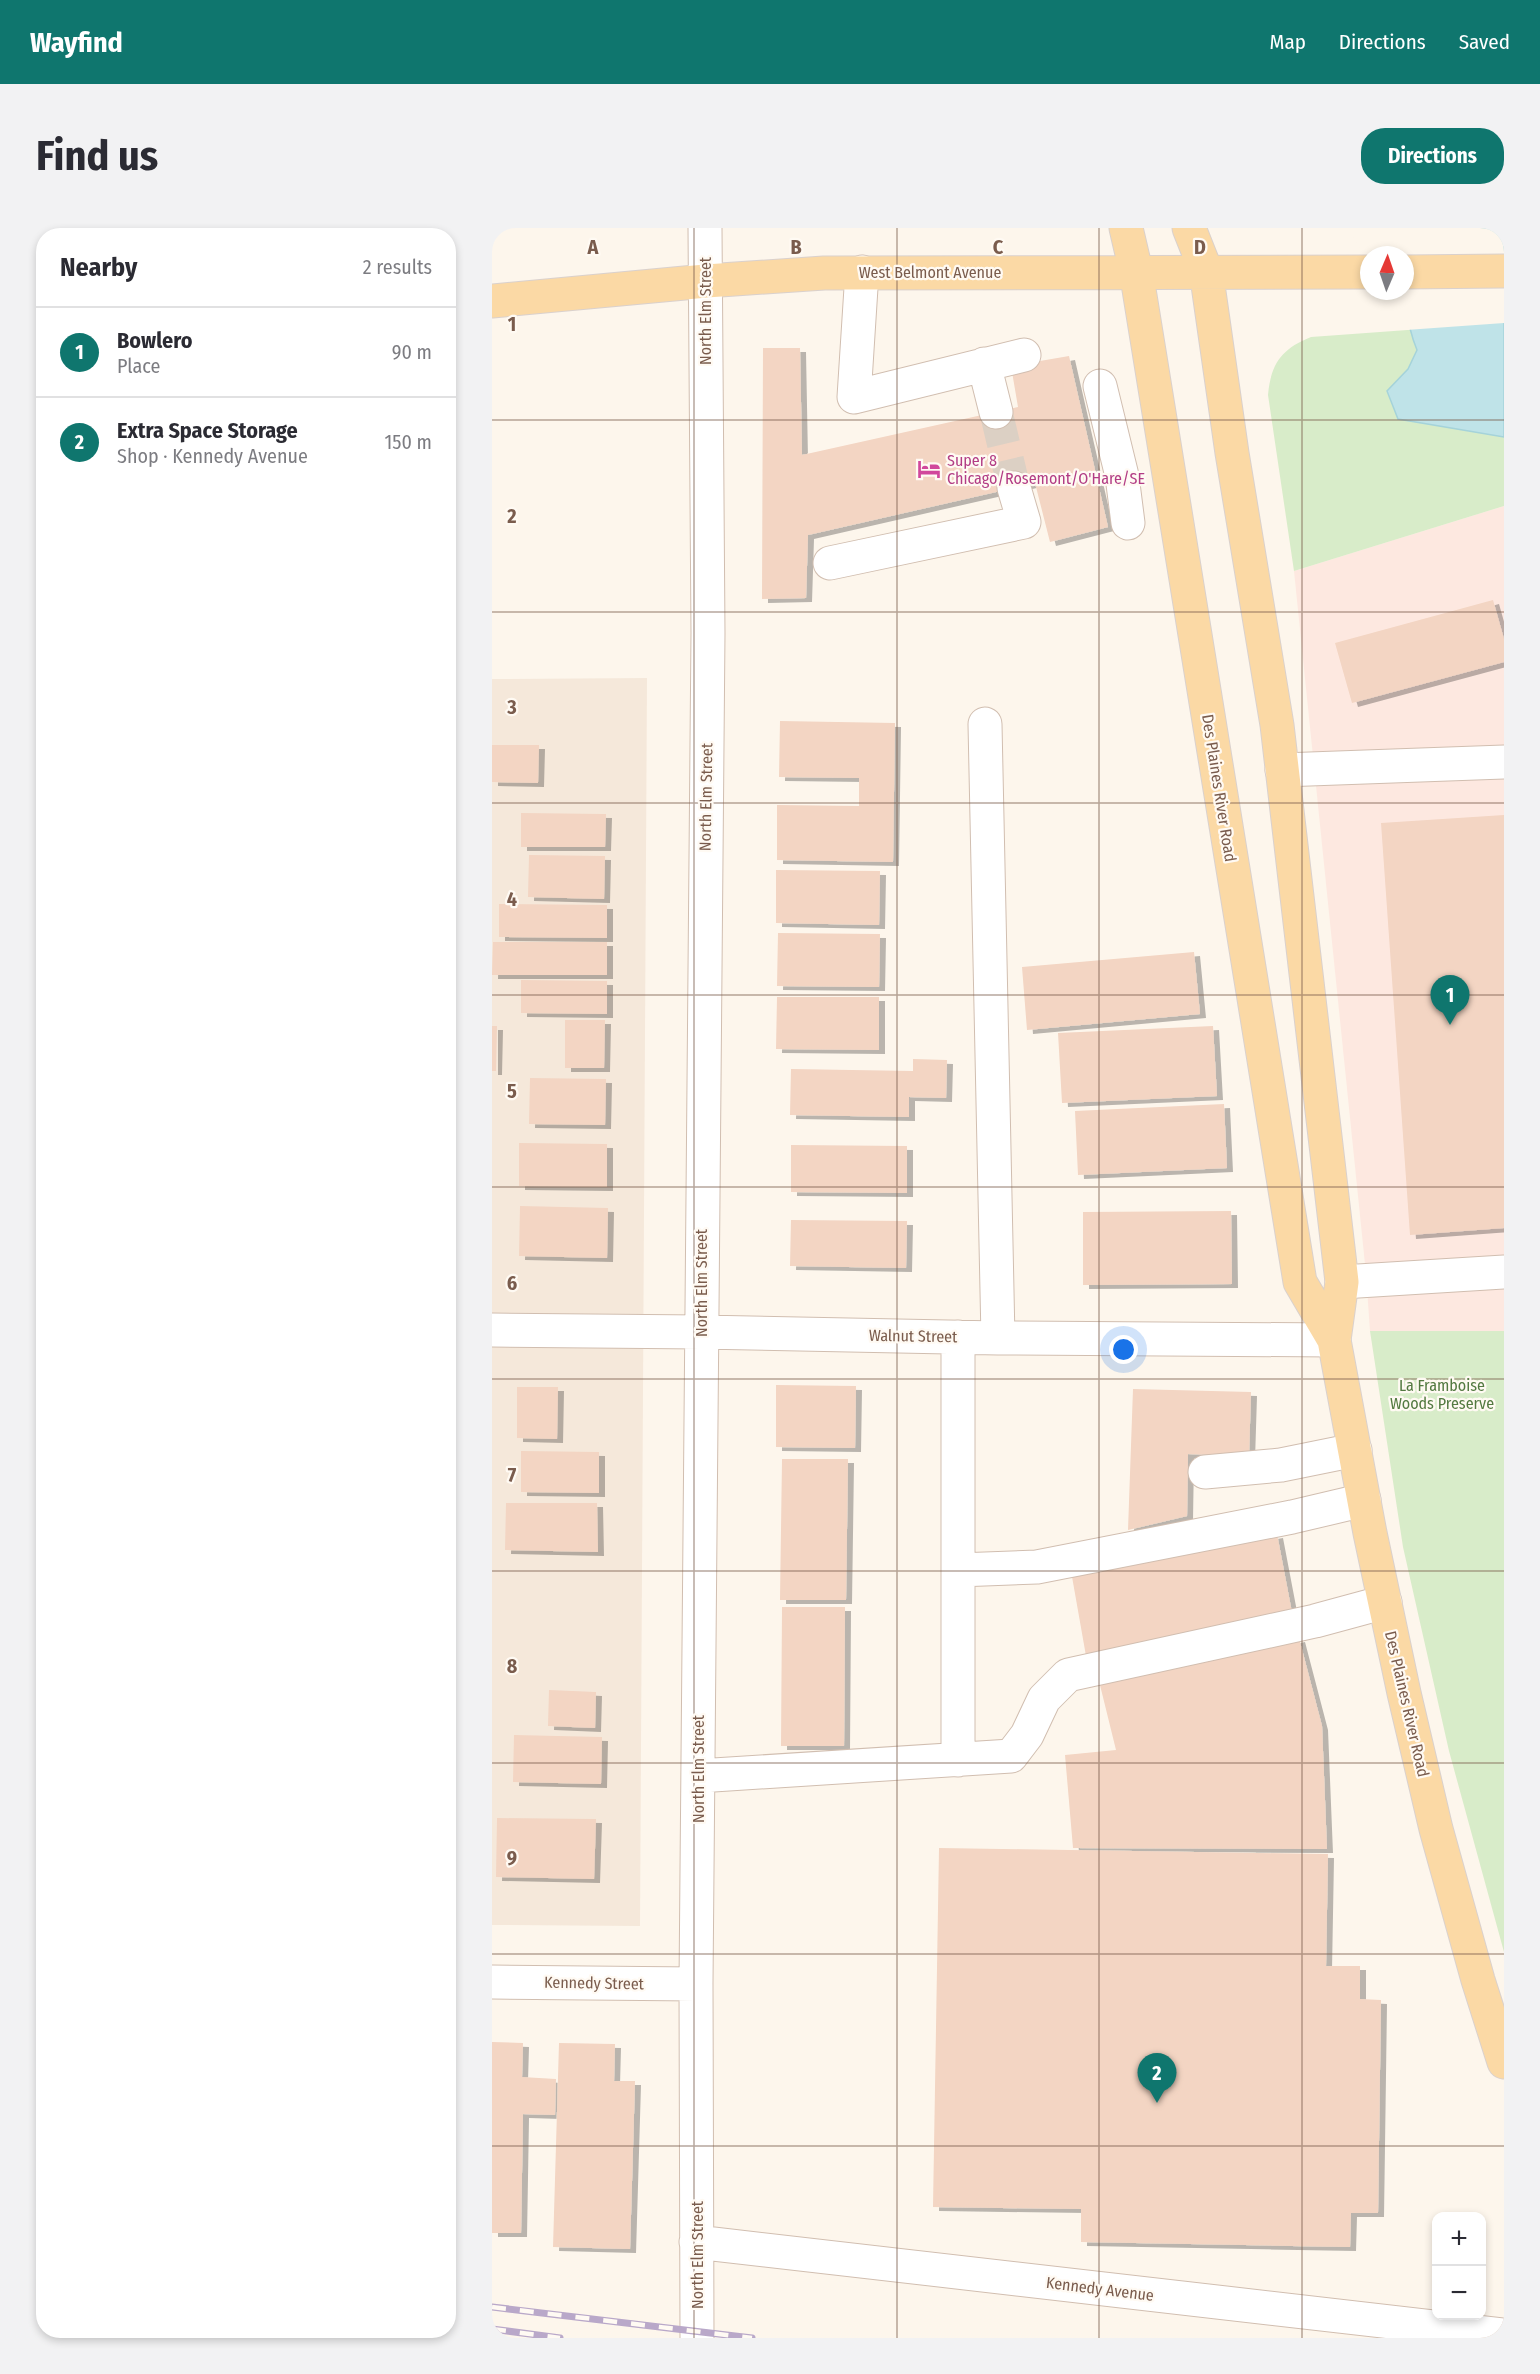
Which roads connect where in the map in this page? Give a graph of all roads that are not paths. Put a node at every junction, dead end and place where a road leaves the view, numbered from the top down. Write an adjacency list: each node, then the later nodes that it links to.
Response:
1 (705, 228): 10 (street, North Elm Street)
2 (1126, 228): 7 (main road, Des Plaines River Road)
3 (1189, 228): 4 (main road, Des Plaines River Road)
4 (1206, 271): 7 (main road, West Belmont Avenue); 8 (main road, West Belmont Avenue); 23 (main road, Des Plaines River Road)
5 (1504, 271): 9 (main road)
6 (862, 272): 7 (main road, West Belmont Avenue); 10 (main road, West Belmont Avenue); 13 (street)
7 (1136, 272): 16 (main road, Des Plaines River Road)
8 (1360, 272)
9 (1414, 272)
10 (706, 281): 11 (main road, West Belmont Avenue); 27 (street, North Elm Street)
11 (492, 301)
12 (1024, 355): 13 (street)
13 (984, 364): 15 (street)
14 (1100, 386): 17 (street)
15 (996, 412)
16 (1166, 467): 17 (street); 30 (main road, Des Plaines River Road)
17 (1122, 476): 19 (street)
18 (1014, 488): 20 (street)
19 (1128, 523)
20 (830, 563)
21 (985, 724): 29 (street)
22 (1504, 762): 23 (street)
23 (1282, 770): 25 (main road, Des Plaines River Road)
24 (1504, 1272): 25 (street)
25 (1342, 1282): 30 (main road, Des Plaines River Road)
26 (492, 1330): 27 (street, Walnut Street)
27 (701, 1332): 28 (street, Walnut Street); 37 (street, North Elm Street)
28 (958, 1337): 29 (street, Walnut Street); 34 (street)
29 (998, 1338): 30 (street, Walnut Street)
30 (1334, 1340): 31 (main road, Des Plaines River Road)
31 (1355, 1450): 32 (street); 33 (main road, Des Plaines River Road)
32 (1205, 1472)
33 (1364, 1500): 34 (street); 35 (main road, Des Plaines River Road)
34 (958, 1570): 36 (street)
35 (1384, 1602): 36 (street); 40 (main road, Des Plaines River Road)
36 (958, 1760): 37 (street)
37 (698, 1776): 39 (street, North Elm Street)
38 (492, 1982): 39 (street, Kennedy Street)
39 (696, 1984): 41 (street, North Elm Street)
40 (1504, 2062)
41 (696, 2242): 42 (street, Kennedy Avenue); 43 (street, North Elm Street)
42 (1504, 2335)
43 (697, 2338)

